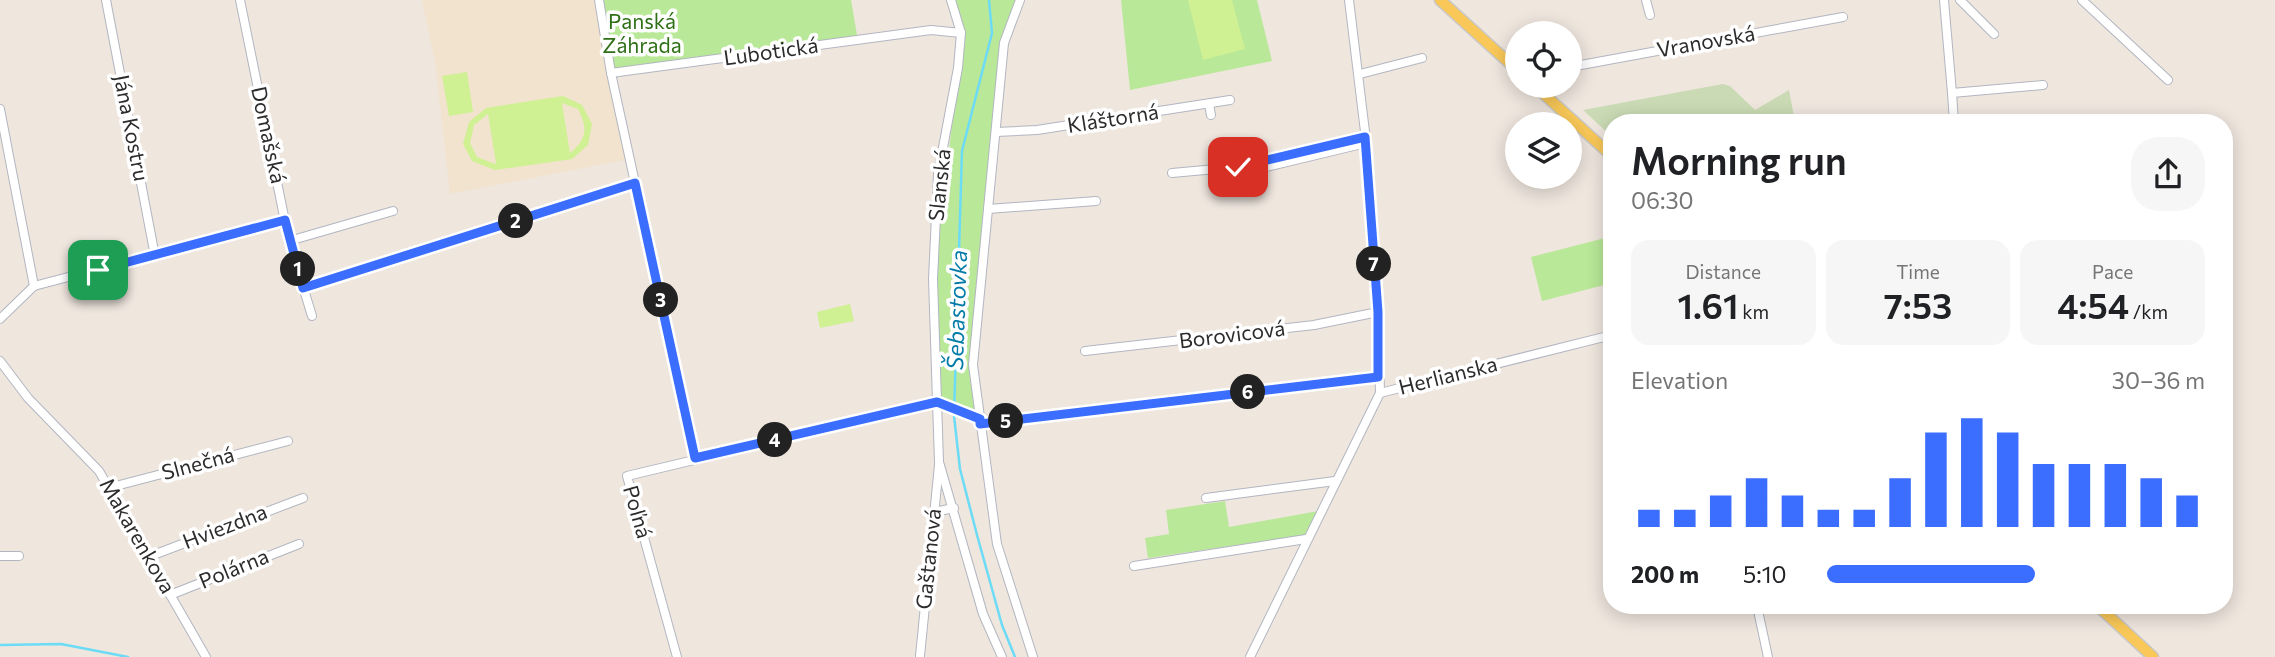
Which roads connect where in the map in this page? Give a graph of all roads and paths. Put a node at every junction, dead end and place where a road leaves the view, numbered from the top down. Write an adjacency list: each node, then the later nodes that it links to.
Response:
1 (106, 0): 41 (street, Jána Kostru)
2 (240, 0): 39 (street, Domašská)
3 (599, 0): 19 (street)
4 (951, 0): 14 (street, Slanská)
5 (1020, 0): 30 (street)
6 (1349, 0): 20 (street)
7 (1440, 0): 17 (main road)
8 (1646, 0): 12 (street)
9 (1944, 0): 23 (street)
10 (1960, 0): 15 (street)
11 (2082, 0): 21 (street)
12 (1650, 15)
13 (1843, 17): 18 (street, Vranovská)
14 (961, 33): 19 (street, Ľubotická); 52 (street, Slanská)
15 (1994, 34)
16 (1422, 58): 20 (street)
17 (1505, 59)
18 (1582, 65)
19 (611, 73): 35 (street)
20 (1360, 74): 31 (street)
21 (2168, 80)
22 (2043, 85): 23 (street)
23 (1952, 93): 28 (street)
24 (1548, 98): 32 (main road)
25 (1230, 100): 26 (street, Kláštorná)
26 (1209, 104): 29 (street); 30 (street, Kláštorná)
27 (0, 109): 42 (street)
28 (1953, 114)
29 (1211, 116)
30 (996, 132): 37 (street)
31 (1366, 140): 33 (street); 34 (street); 44 (street)
32 (1603, 148)
33 (1172, 173)
34 (1237, 174)
35 (635, 183): 43 (street); 55 (street)
36 (1096, 201): 37 (street)
37 (988, 209): 53 (street)
38 (393, 211): 40 (street)
39 (285, 220): 40 (street, Domašská); 41 (street)
40 (289, 241): 43 (street, Domašská)
41 (155, 256): 42 (street)
42 (34, 286): 46 (street)
43 (303, 288): 45 (street, Domašská)
44 (1378, 312): 48 (street, Borovicová); 50 (street)
45 (312, 316)
46 (0, 319)
47 (1603, 337): 51 (street, Herlianska)
48 (1084, 351)
49 (0, 361): 58 (street, Makarenkova)
50 (1378, 377): 51 (street); 53 (street)
51 (1380, 393): 57 (street, Herlianska)
52 (937, 402): 53 (street); 55 (street, Poľná); 56 (street, Slanská)
53 (980, 421): 76 (street)
54 (288, 441): 58 (street, Slnečná)
55 (695, 458): 74 (street, Poľná)
56 (939, 461): 61 (street, Slanská); 62 (street, Gaštanová)
57 (1335, 481): 60 (street); 63 (street, Herlianska)
58 (108, 488): 67 (street, Makarenkova)
59 (303, 498): 67 (street, Hviezdna)
60 (1206, 498)
61 (954, 508): 62 (street); 75 (street, Slanská)
62 (934, 512): 72 (street, Gaštanová)
63 (1306, 539): 68 (street); 77 (street, Herlianska)
64 (299, 544): 69 (street, Polárna)
65 (0, 556): 66 (street)
66 (19, 556)
67 (148, 557): 69 (street, Makarenkova)
68 (1134, 566)
69 (170, 595): 73 (street, Makarenkova)
70 (1759, 614): 78 (street)
71 (2107, 614): 79 (main road)
72 (920, 656)
73 (206, 657)
74 (677, 657)
75 (1002, 657)
76 (1033, 657)
77 (1250, 657)
78 (1768, 657)
79 (2153, 657)

